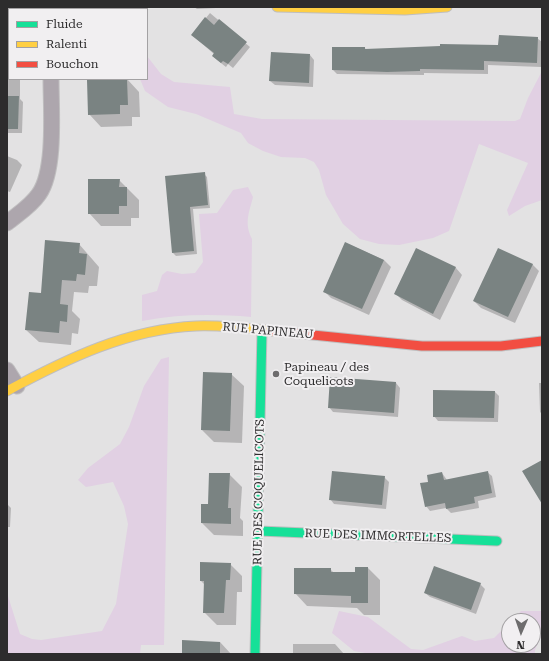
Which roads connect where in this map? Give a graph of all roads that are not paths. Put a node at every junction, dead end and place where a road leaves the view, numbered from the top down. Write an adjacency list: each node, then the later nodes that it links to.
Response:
1 (277, 7): 2 (street)
2 (446, 7)
3 (51, 80): 4 (street)
4 (7, 223)
5 (262, 330): 6 (street, RUE PAPINEAU); 8 (street, RUE PAPINEAU); 9 (street, RUE DES COQUELICOTS)
6 (542, 341)
7 (7, 370): 8 (street)
8 (12, 388)
9 (258, 531): 10 (street, RUE DES IMMORTELLES); 11 (street, RUE DES COQUELICOTS)
10 (497, 541)
11 (255, 654)

